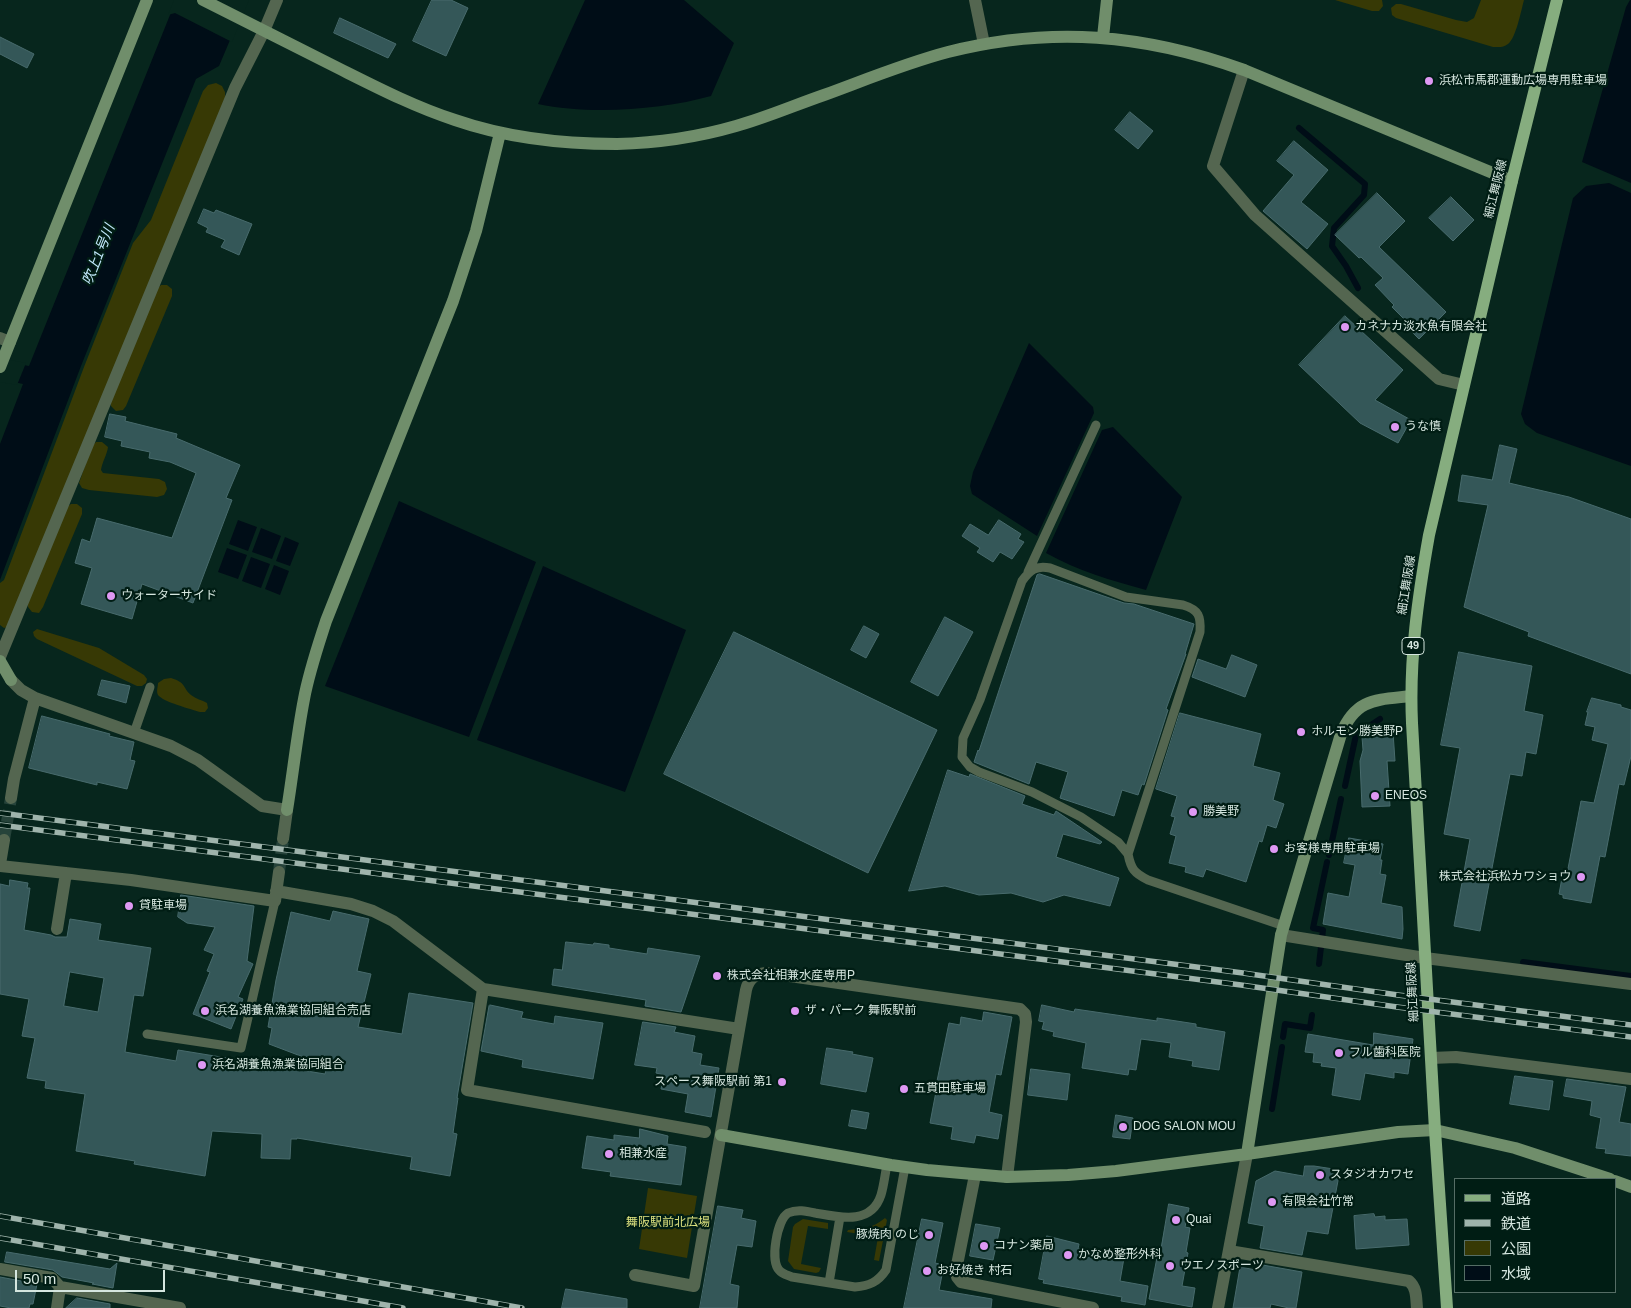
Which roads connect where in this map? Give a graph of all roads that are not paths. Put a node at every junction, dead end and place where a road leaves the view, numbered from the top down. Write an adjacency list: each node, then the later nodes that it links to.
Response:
1 (147, 0): 13 (street)
2 (203, 0): 7 (street)
3 (277, 0): 7 (street)
4 (975, 0): 9 (street)
5 (1107, 0): 8 (street)
6 (1557, 0): 12 (main road, 細江舞阪線 / 49)
7 (264, 32): 11 (street); 18 (street)
8 (1103, 37): 9 (street); 10 (street)
9 (984, 44): 11 (street)
10 (1244, 70): 12 (street); 15 (street)
11 (500, 133): 25 (street)
12 (1512, 181): 15 (main road, 細江舞阪線 / 49)
13 (5, 340): 14 (street)
14 (0, 367)
15 (1464, 385): 21 (main road, 細江舞阪線 / 49)
16 (1096, 425): 17 (lane)
17 (1028, 572): 28 (lane); 28 (lane)
18 (0, 657)
19 (0, 661): 22 (street)
20 (150, 687): 23 (lane)
21 (1410, 696): 34 (street); 35 (main road, 細江舞阪線 / 49)
22 (35, 698): 23 (street); 24 (street)
23 (134, 732): 25 (street)
24 (11, 798)
25 (287, 810): 26 (street)
26 (283, 839)
27 (4, 840): 29 (street)
28 (1128, 854): 34 (lane)
29 (0, 865): 31 (street)
30 (279, 872): 32 (street)
31 (66, 873): 32 (street); 33 (street)
32 (275, 896): 37 (street); 39 (lane)
33 (57, 929)
34 (1282, 930): 35 (street); 45 (street)
35 (1425, 958): 36 (street); 40 (main road, 細江舞阪線 / 49)
36 (1631, 984)
37 (483, 989): 38 (street); 43 (street)
38 (739, 1029): 44 (street); 49 (street)
39 (147, 1034)
40 (1431, 1058): 41 (street); 42 (main road, 細江舞阪線 / 49)
41 (1631, 1079)
42 (1435, 1130): 45 (street); 50 (street); 64 (main road, 細江舞阪線 / 49)
43 (705, 1132)
44 (720, 1135): 46 (street); 56 (street)
45 (1247, 1154): 49 (street); 54 (street)
46 (886, 1164): 47 (street); 53 (lane)
47 (905, 1167): 48 (street); 57 (lane)
48 (975, 1175): 49 (street); 61 (street)
49 (1007, 1176)
50 (1607, 1178)
51 (1616, 1181): 52 (street)
52 (1631, 1187)
53 (840, 1217): 57 (lane); 57 (lane)
54 (1229, 1251): 62 (street); 63 (street)
55 (0, 1269): 58 (street)
56 (635, 1276)
57 (828, 1283)
58 (60, 1287): 59 (street); 60 (street)
59 (56, 1308)
60 (180, 1308)
61 (1093, 1308)
62 (1218, 1308)
63 (1417, 1308)
64 (1447, 1308)

